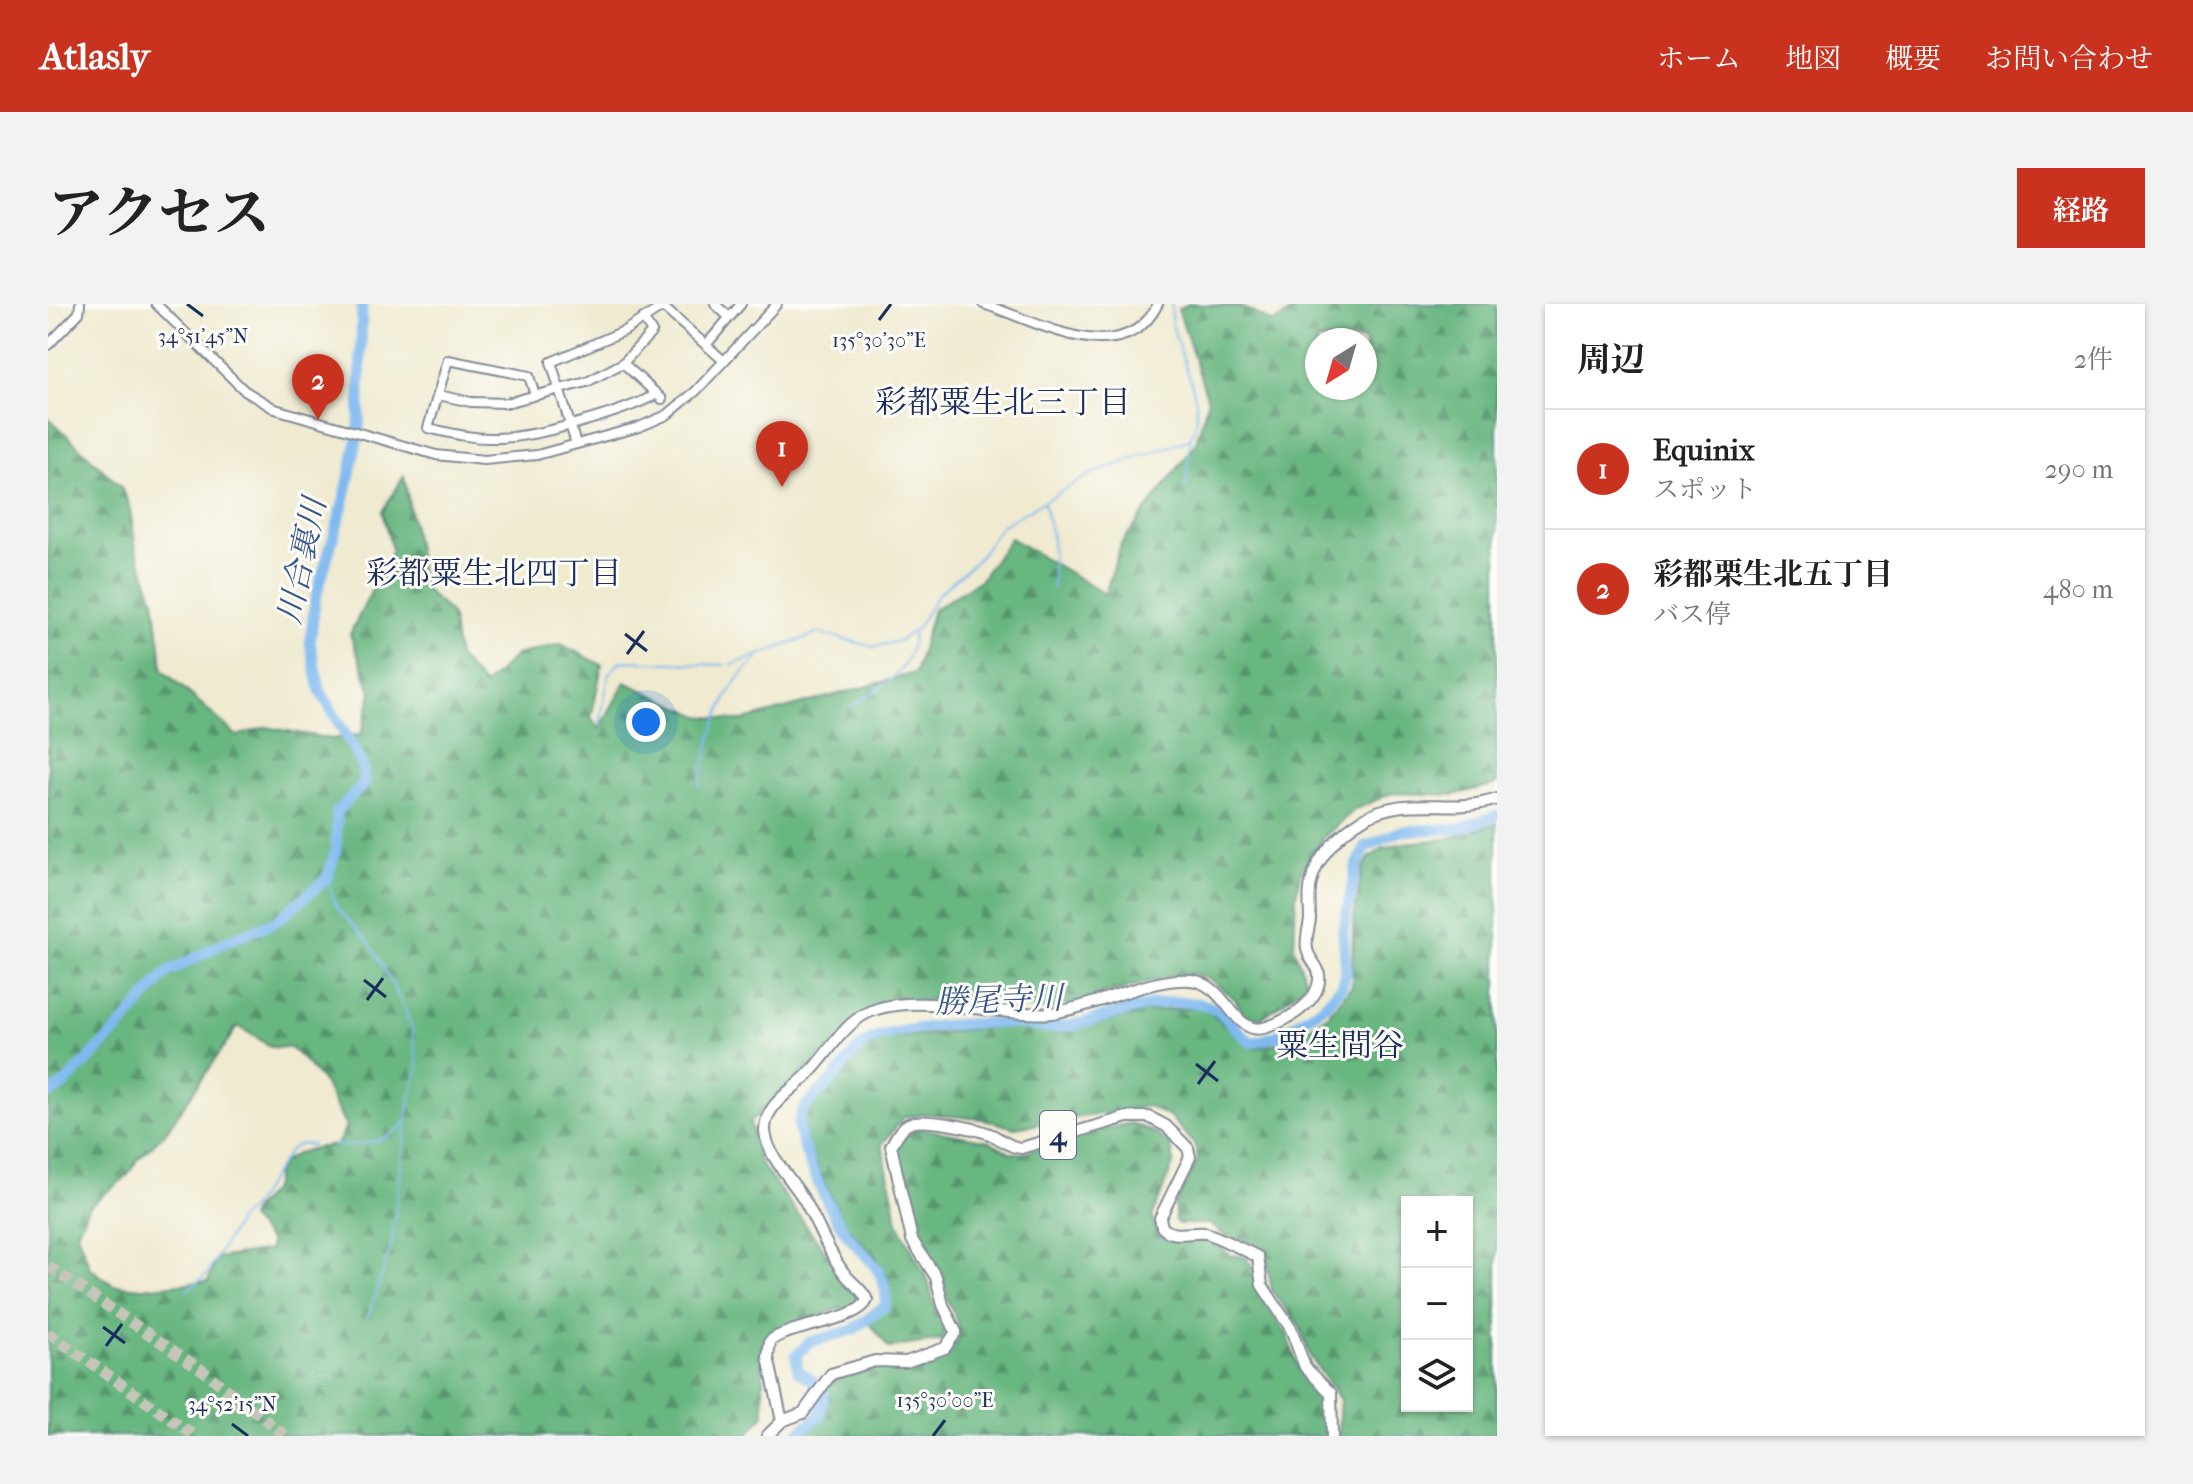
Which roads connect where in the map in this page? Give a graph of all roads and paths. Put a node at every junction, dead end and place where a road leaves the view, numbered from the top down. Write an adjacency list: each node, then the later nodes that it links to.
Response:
1 (80, 304): 11 (street)
2 (156, 304): 19 (street)
3 (715, 304): 9 (street)
4 (741, 304): 9 (street)
5 (777, 304): 13 (street)
6 (983, 304): 7 (street)
7 (1158, 304)
8 (666, 306): 10 (street); 12 (street)
9 (729, 317): 12 (street)
10 (643, 318): 14 (street); 15 (street)
11 (48, 345)
12 (706, 345): 13 (street)
13 (724, 361): 19 (street)
14 (623, 363): 15 (street); 18 (street)
15 (559, 390): 17 (street); 18 (street)
16 (438, 395): 17 (street); 17 (street); 18 (street)
17 (535, 395)
18 (568, 423): 19 (street)
19 (576, 444)
20 (1497, 799): 21 (main road)
21 (782, 1421): 22 (main road); 23 (main road, 4)
22 (767, 1436)
23 (1332, 1436)

